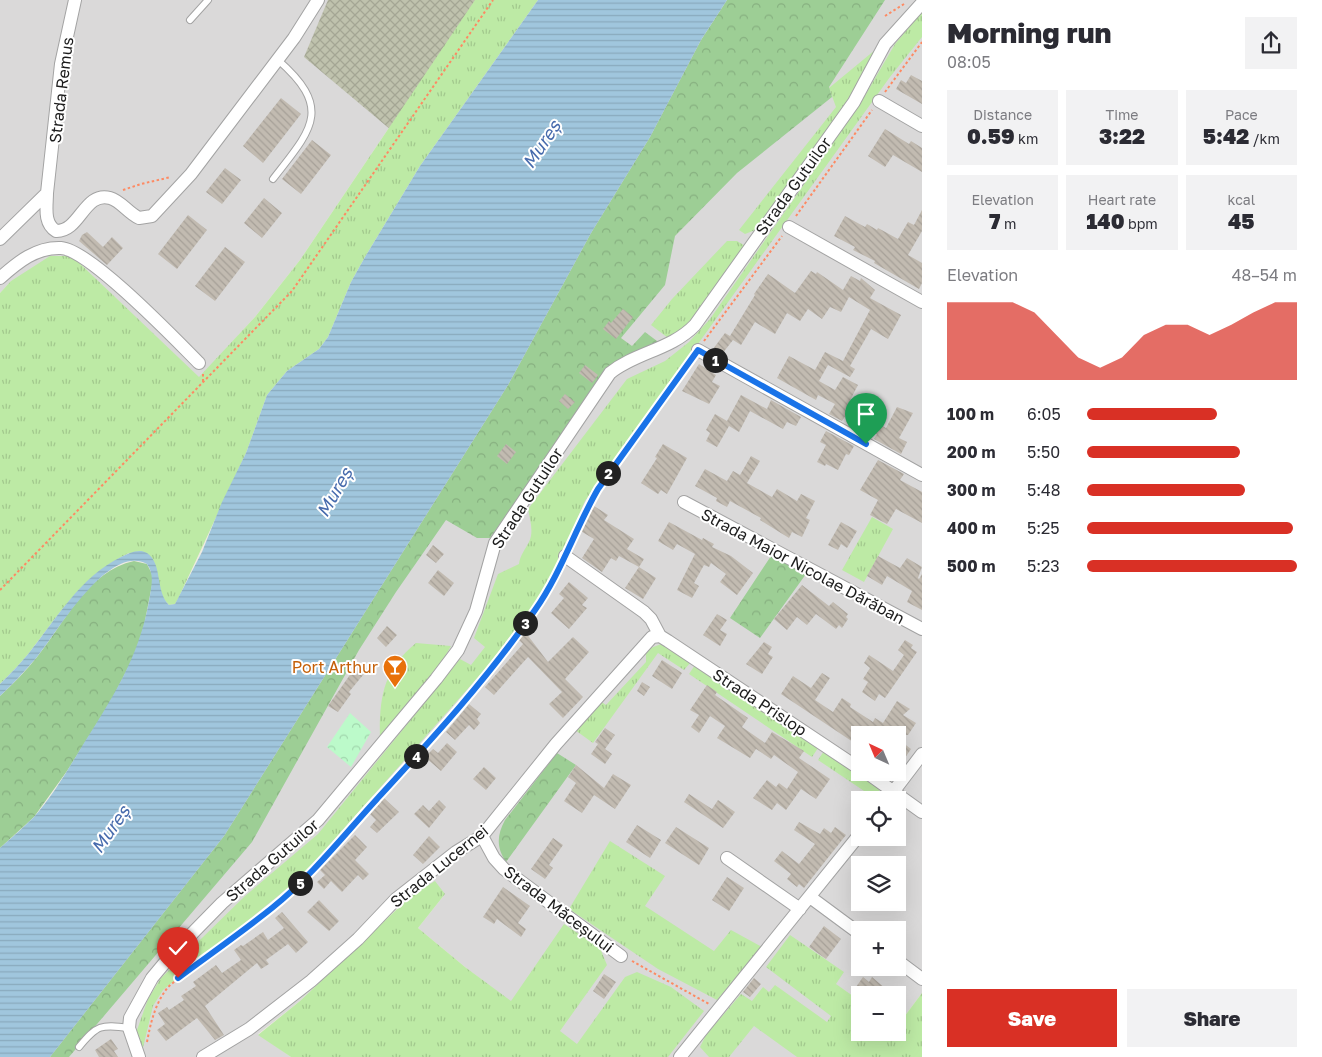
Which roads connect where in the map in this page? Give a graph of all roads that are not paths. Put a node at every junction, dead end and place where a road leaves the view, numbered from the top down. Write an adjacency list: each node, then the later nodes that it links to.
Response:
1 (74, 0): 10 (street, Strada Remus)
2 (208, 0): 5 (lane)
3 (318, 0): 6 (street)
4 (922, 3): 38 (street, Strada Gutuilor)
5 (190, 20)
6 (278, 60): 9 (lane); 10 (street, Strada Remus)
7 (879, 101): 8 (street)
8 (922, 126)
9 (273, 179)
10 (48, 186): 12 (street)
11 (789, 227): 14 (street)
12 (0, 240)
13 (0, 278): 16 (street)
14 (922, 302)
15 (698, 350): 17 (street)
16 (200, 363)
17 (922, 475)
18 (684, 502): 20 (street, Strada Maior Nicolae Dărăban)
19 (566, 556): 21 (street, Strada Prislop)
20 (922, 629)
21 (660, 636): 23 (street, Strada Prislop); 29 (street, Strada Lucernei)
22 (922, 754): 26 (street)
23 (851, 763)
24 (875, 781): 25 (street)
25 (886, 791)
26 (895, 791)
27 (906, 804): 28 (street)
28 (922, 812)
29 (482, 836): 35 (street, Strada Măceșului); 42 (street, Strada Lucernei)
30 (851, 846): 32 (street)
31 (727, 858): 33 (street)
32 (810, 898): 33 (street); 34 (street)
33 (800, 909): 41 (street)
34 (851, 928)
35 (621, 956)
36 (906, 967): 37 (street)
37 (922, 979)
38 (129, 1028): 39 (lane); 40 (street)
39 (79, 1047)
40 (142, 1053)
41 (688, 1054)
42 (204, 1057)

